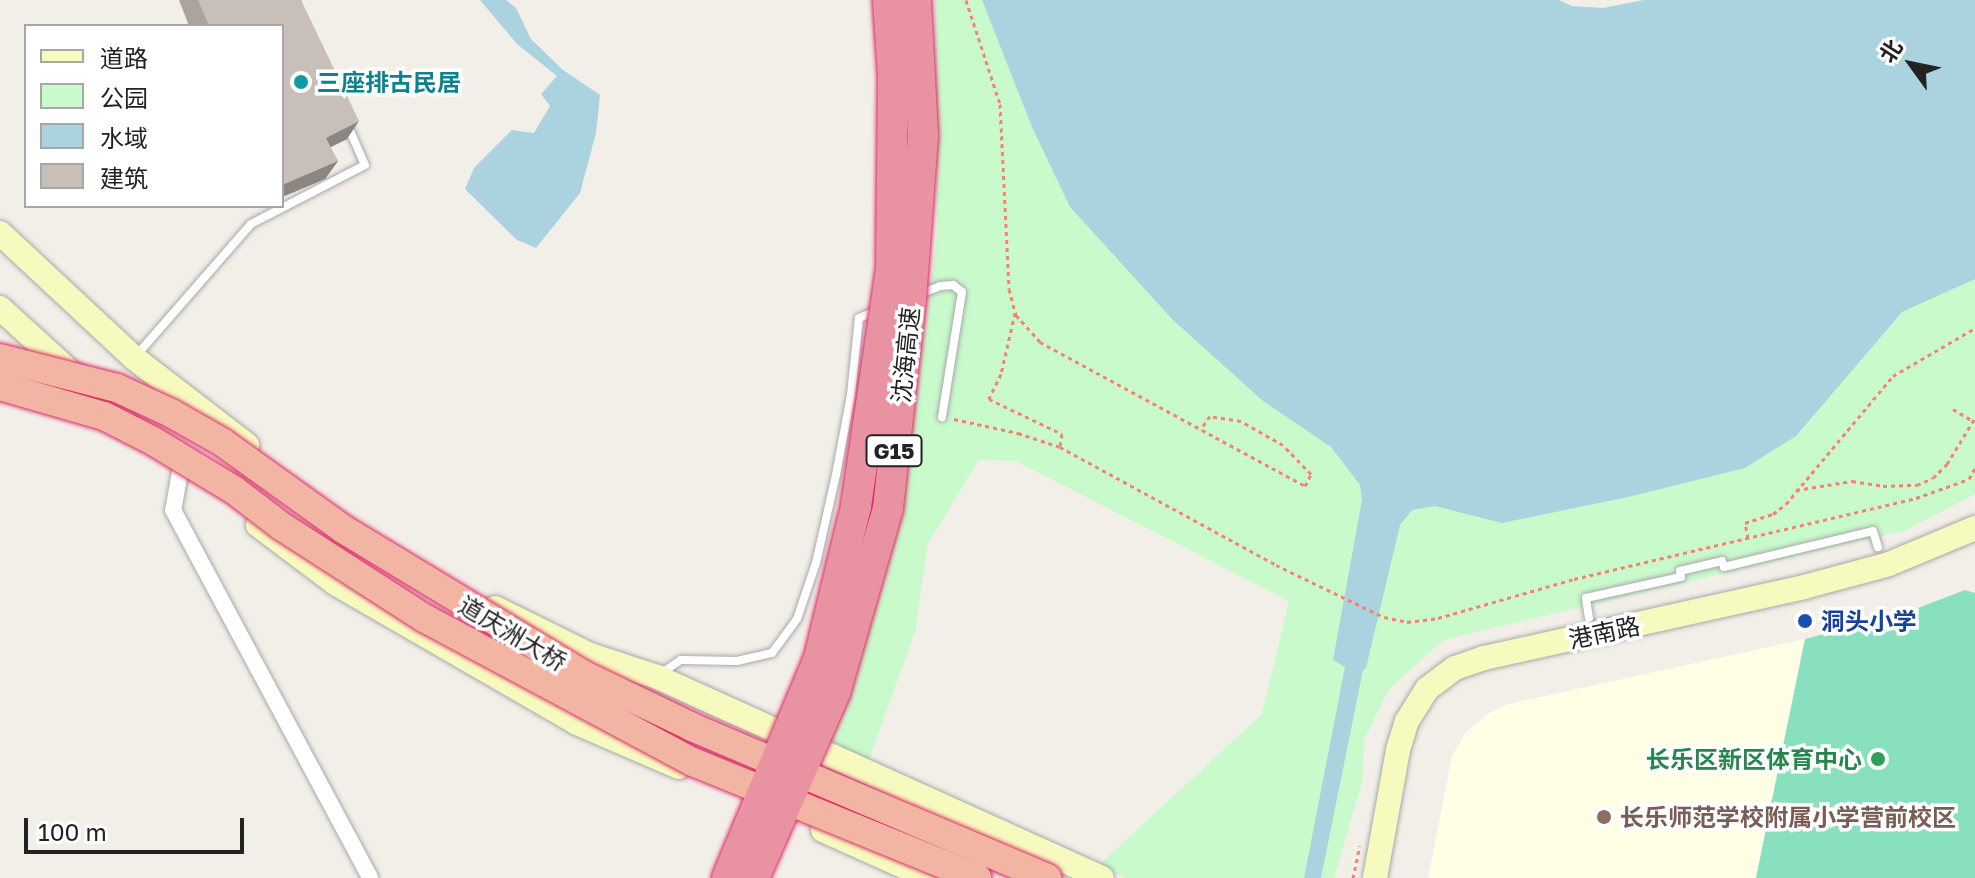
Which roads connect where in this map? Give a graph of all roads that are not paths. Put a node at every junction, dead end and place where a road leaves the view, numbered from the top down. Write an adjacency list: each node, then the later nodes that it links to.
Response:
1 (888, 0): 19 (highway, 沈海高速 / G15, bridge)
2 (916, 0): 20 (highway, 沈海高速 / G15, bridge)
3 (340, 110): 4 (lane)
4 (284, 207)
5 (282, 208): 9 (lane)
6 (0, 233): 9 (main road)
7 (0, 308): 12 (main road)
8 (0, 358): 23 (highway, 道庆洲大桥, bridge)
9 (134, 358): 17 (main road)
10 (0, 386): 22 (highway, 道庆洲大桥, bridge)
11 (942, 417): 17 (lane)
12 (180, 472): 18 (street); 21 (main road)
13 (1975, 528): 25 (main road, 港南路)
14 (1975, 546): 26 (main road, 港南路)
15 (1878, 547): 16 (lane)
16 (1589, 618)
17 (657, 677): 24 (main road)
18 (370, 878)
19 (727, 878)
20 (754, 878)
21 (930, 878)
22 (977, 878)
23 (1047, 878)
24 (1102, 878)
25 (1375, 878)
26 (1387, 878)

